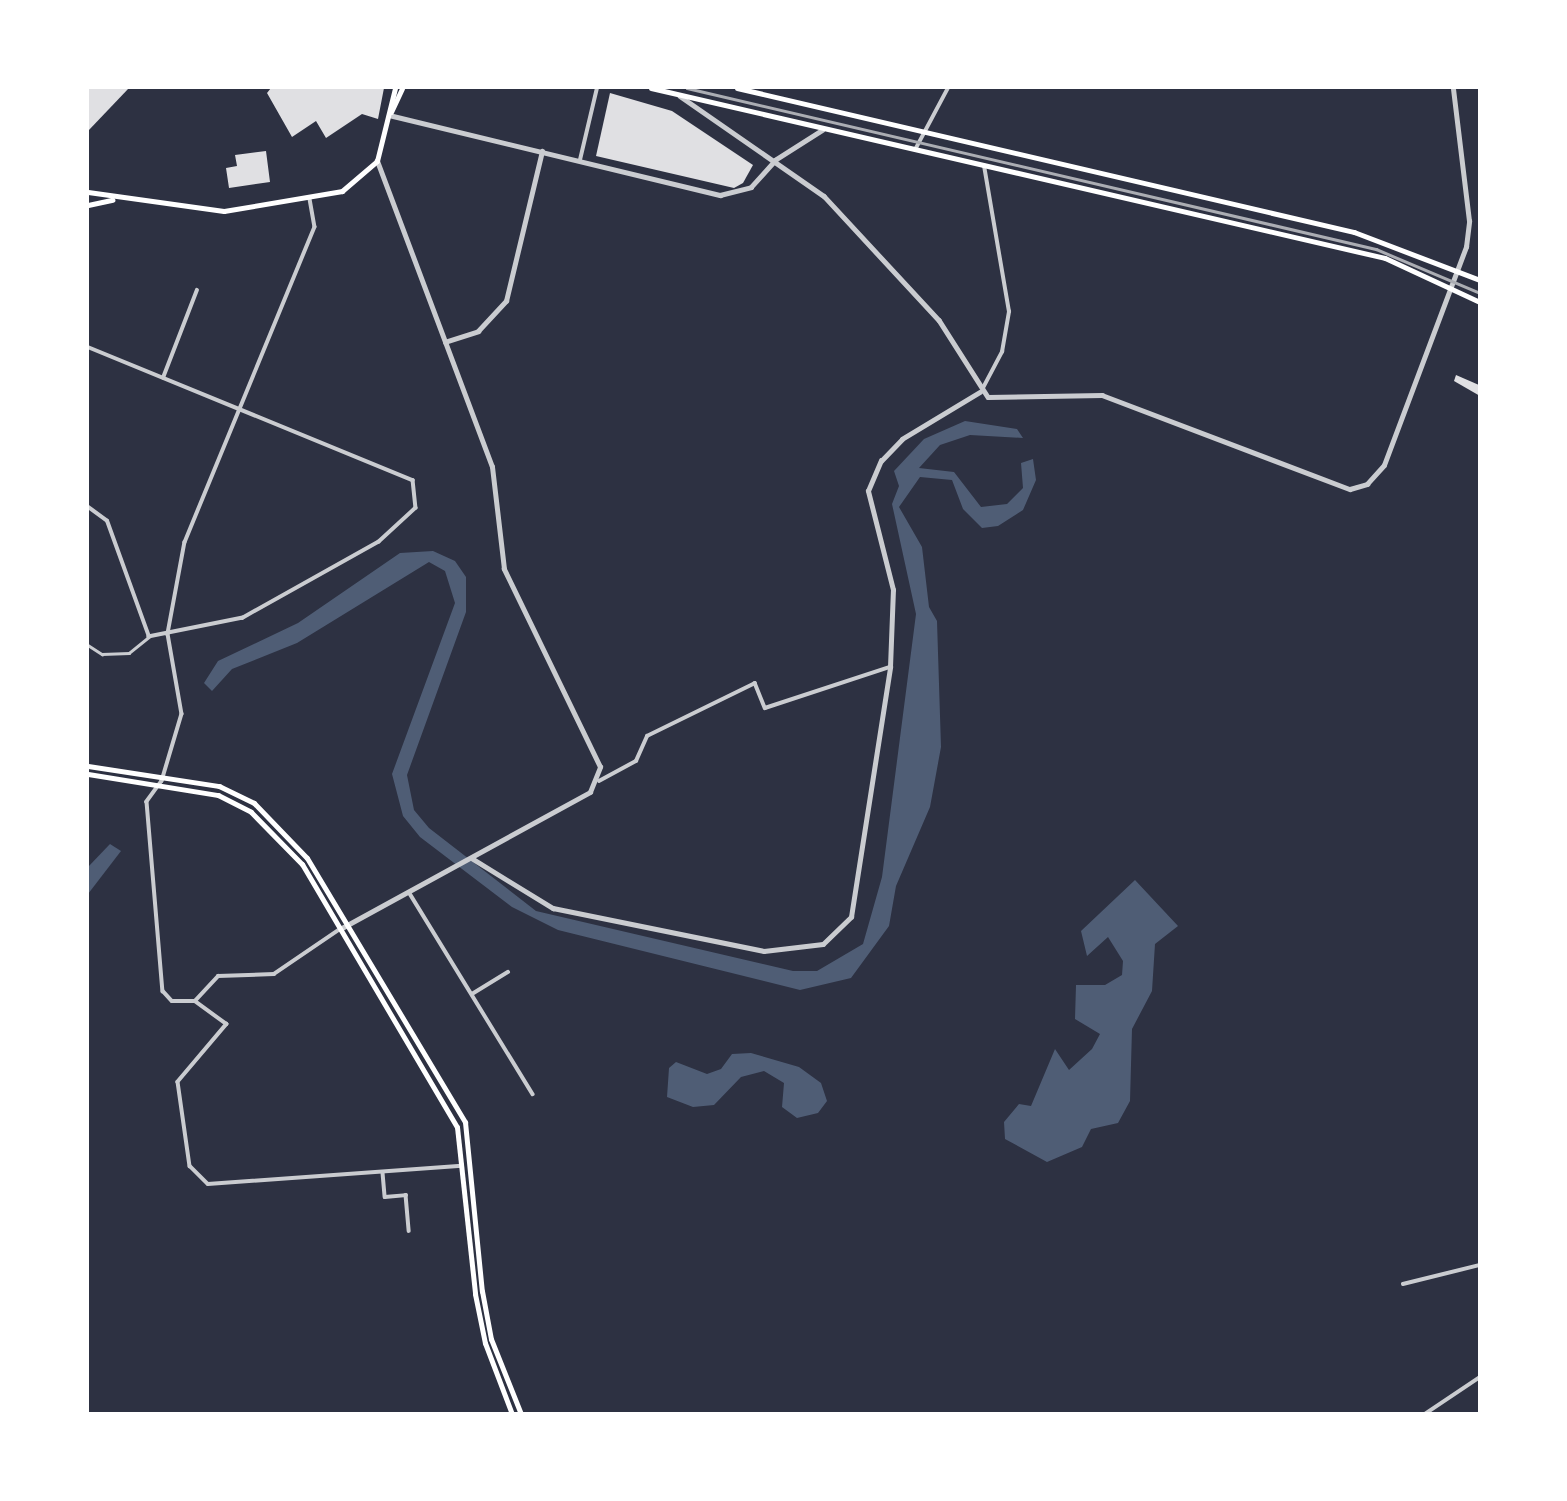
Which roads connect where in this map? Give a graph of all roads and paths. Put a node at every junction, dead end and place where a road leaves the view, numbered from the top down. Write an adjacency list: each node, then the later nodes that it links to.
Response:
1 (395, 88): 9 (main road)
2 (402, 88): 9 (main road)
3 (597, 88): 14 (street)
4 (651, 88): 8 (main road)
5 (737, 88): 11 (main road)
6 (948, 88): 11 (street)
7 (1453, 88): 22 (street)
8 (677, 93): 10 (main road); 15 (street)
9 (389, 115): 12 (street); 16 (main road)
10 (822, 130): 13 (main road); 15 (street)
11 (920, 131): 13 (street); 22 (main road)
12 (542, 151): 14 (street); 27 (street)
13 (915, 152): 17 (main road)
14 (580, 160): 15 (street)
15 (775, 160): 30 (street)
16 (377, 161): 20 (main road); 27 (street)
17 (984, 166): 24 (main road); 30 (street)
18 (88, 192): 19 (main road)
19 (116, 199): 20 (main road); 21 (main road)
20 (310, 199): 31 (street)
21 (88, 205)
22 (1458, 268): 23 (main road); 24 (street)
23 (1479, 280)
24 (1451, 285): 26 (main road); 30 (street)
25 (198, 290): 29 (street)
26 (1479, 302)
27 (445, 342): 40 (street)
28 (88, 347): 29 (street)
29 (163, 378): 31 (street)
30 (980, 393): 36 (street)
31 (241, 409): 33 (street); 33 (street)
32 (88, 507): 34 (street)
33 (168, 634): 34 (street); 39 (street)
34 (149, 637): 35 (street)
35 (88, 645)
36 (890, 667): 40 (street); 42 (street)
37 (88, 766): 39 (main road)
38 (88, 774): 41 (main road)
39 (162, 780): 41 (street); 44 (main road)
40 (599, 782): 42 (street)
41 (156, 788): 45 (main road); 48 (street)
42 (473, 859): 43 (street)
43 (409, 892): 44 (street); 47 (street)
44 (348, 925): 45 (street); 51 (main road)
45 (340, 929): 48 (street); 50 (main road)
46 (508, 972): 47 (street)
47 (472, 994): 49 (street)
48 (195, 1000): 52 (street)
49 (533, 1094)
50 (463, 1166): 51 (street); 52 (street); 57 (main road)
51 (470, 1166): 58 (main road)
52 (383, 1173): 53 (street)
53 (409, 1231)
54 (1479, 1265): 55 (street)
55 (1403, 1284)
56 (1479, 1377): 59 (street)
57 (512, 1413)
58 (521, 1413)
59 (1424, 1413)

